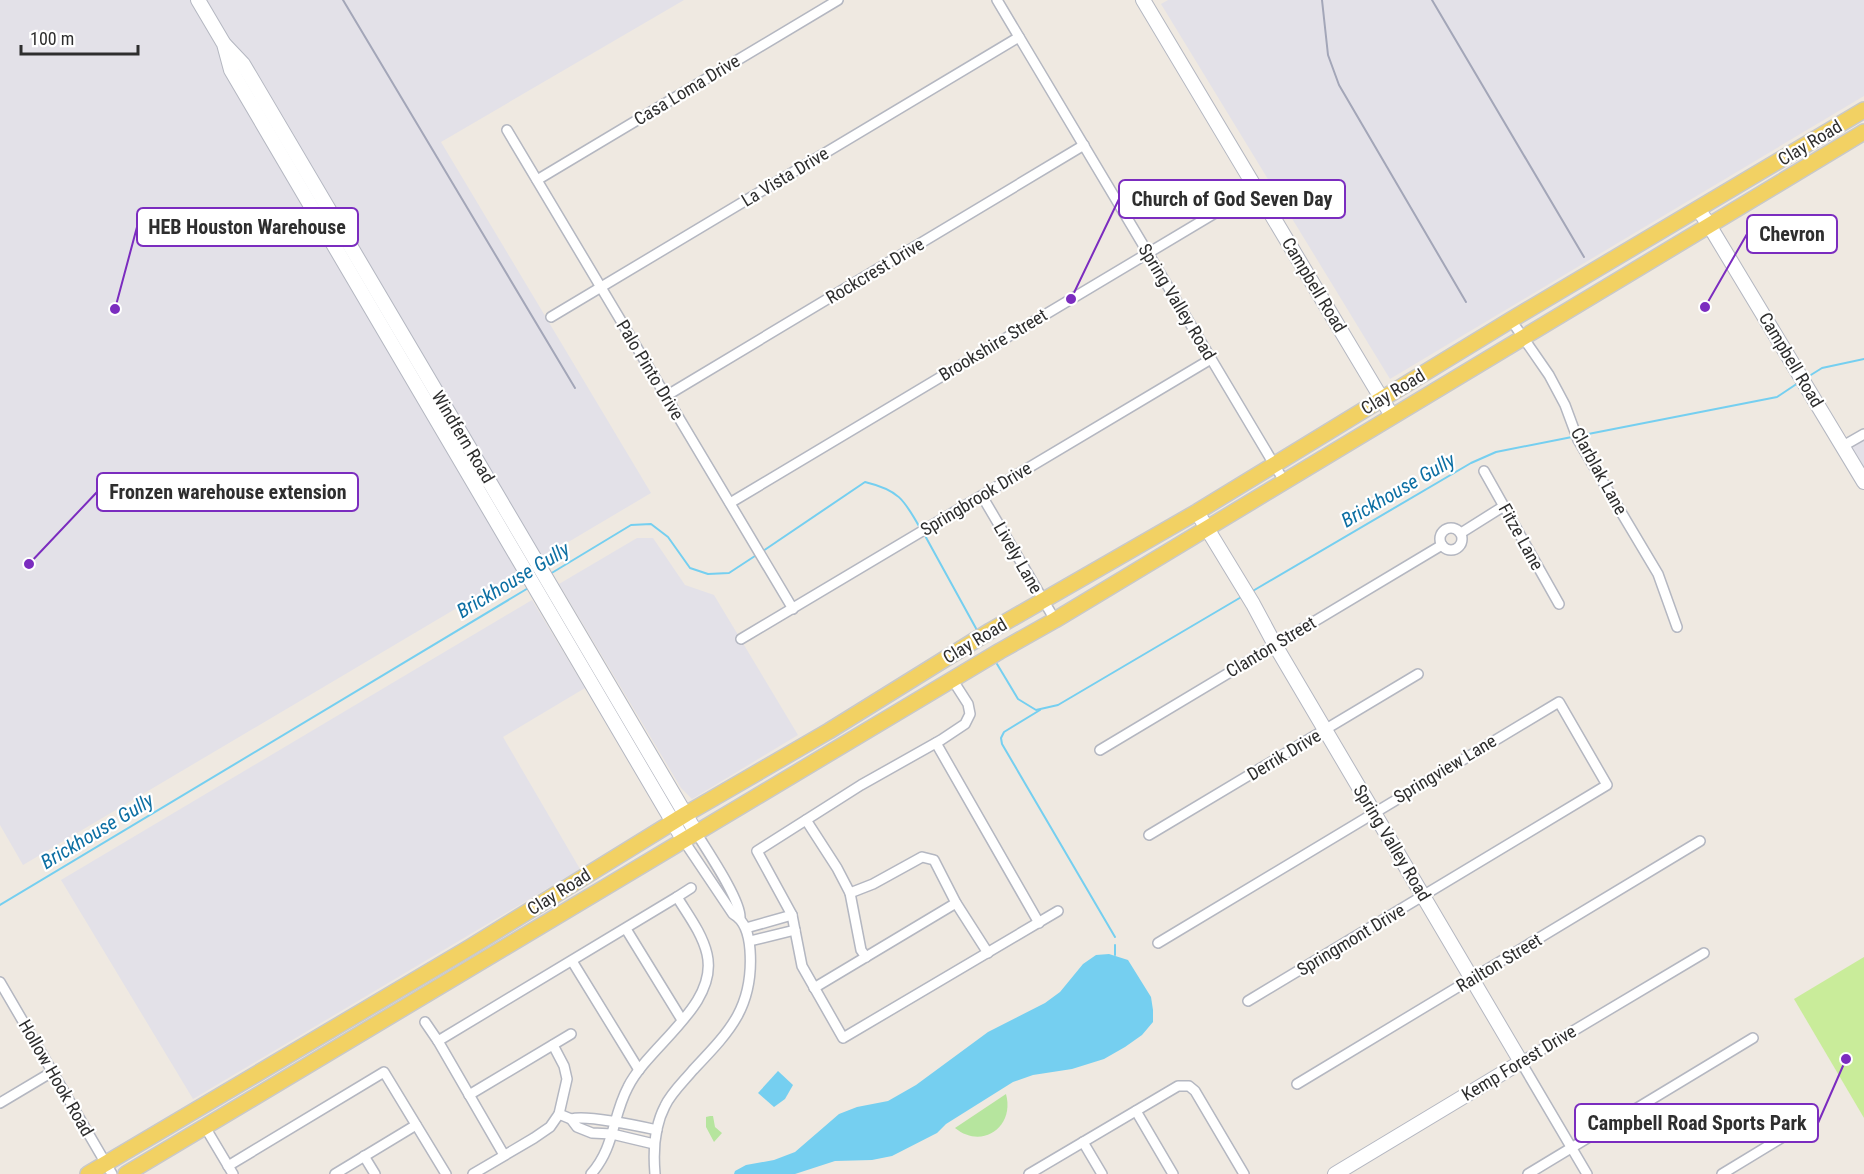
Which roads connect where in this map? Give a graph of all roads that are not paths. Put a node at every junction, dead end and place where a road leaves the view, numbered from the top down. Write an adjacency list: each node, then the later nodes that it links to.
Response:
1 (198, 0): 6 (street, Windfern Road)
2 (838, 0): 13 (street, Casa Loma Drive)
3 (997, 0): 5 (street, Spring Valley Road)
4 (1143, 0): 14 (street, Campbell Road)
5 (1019, 37): 10 (street, Spring Valley Road); 18 (street, La Vista Drive)
6 (224, 44): 41 (street, Windfern Road); 42 (street, Windfern Road)
7 (1864, 110): 11 (main road, Clay Road)
8 (507, 130): 13 (street, Palo Pinto Drive)
9 (1864, 132): 12 (main road, Clay Road)
10 (1084, 145): 17 (street, Spring Valley Road); 25 (street, Rockcrest Drive)
11 (1803, 146): 12 (main road); 15 (main road, Clay Road)
12 (1813, 163): 16 (main road, Clay Road)
13 (537, 180): 18 (street, Palo Pinto Drive)
14 (1257, 188): 17 (street, Brookshire Street); 26 (street, Campbell Road)
15 (1698, 209): 16 (street, Campbell Road); 20 (main road, Clay Road)
16 (1709, 225): 21 (main road, Clay Road); 29 (street, Campbell Road)
17 (1148, 253): 23 (street, Spring Valley Road); 35 (street, Brookshire Street)
18 (600, 287): 19 (street, La Vista Drive); 25 (street, Palo Pinto Drive)
19 (551, 317)
20 (1511, 320): 21 (street, Clarblak Lane); 22 (main road, Clay Road)
21 (1524, 337): 24 (main road, Clay Road); 47 (street, Clarblak Lane)
22 (1471, 345): 24 (main road); 26 (main road, Clay Road)
23 (1211, 359): 30 (street, Spring Valley Road); 34 (street, Springbrook Drive)
24 (1477, 364): 27 (main road, Clay Road)
25 (666, 396): 35 (street, Palo Pinto Drive)
26 (1382, 399): 27 (street, Campbell Road); 30 (main road, Clay Road)
27 (1392, 416): 32 (main road, Clay Road)
28 (1864, 434): 29 (street)
29 (1843, 446): 33 (street, Campbell Road)
30 (1274, 464): 32 (street, Spring Valley Road); 37 (main road, Clay Road)
31 (1484, 471): 36 (street, Fitze Lane)
32 (1284, 481): 38 (main road, Clay Road)
33 (1864, 482)
34 (982, 496): 43 (street, Lively Lane); 45 (street, Springbrook Drive)
35 (730, 503): 45 (street, Palo Pinto Drive)
36 (1504, 506): 39 (street, Clanton Street); 44 (street, Fitze Lane)
37 (1197, 512): 38 (street, Spring Valley Road); 43 (main road, Clay Road)
38 (1207, 529): 46 (main road, Clay Road); 49 (street, Spring Valley Road)
39 (1461, 533): 40 (street, Clanton Street); 40 (street, Clanton Street)
40 (1442, 545): 49 (street, Clanton Street)
41 (555, 592): 42 (street); 52 (street, Windfern Road)
42 (541, 598): 53 (street, Windfern Road)
43 (1043, 600): 46 (street, Lively Lane); 55 (main road, Clay Road)
44 (1558, 604)
45 (793, 609): 48 (street, Springbrook Drive)
46 (1055, 620): 51 (main road, Clay Road)
47 (1677, 627)
48 (741, 639)
49 (1275, 645): 54 (street, Spring Valley Road); 58 (street, Clanton Street)
50 (1418, 674): 54 (street, Derrik Drive)
51 (952, 679): 56 (street); 57 (main road, Clay Road)
52 (610, 686): 53 (street); 61 (street, Windfern Road)
53 (597, 693): 63 (street, Windfern Road)
54 (1325, 730): 60 (street, Spring Valley Road); 64 (street, Derrik Drive)
55 (829, 731): 57 (main road); 61 (main road, Clay Road)
56 (936, 743): 62 (street); 75 (street)
57 (837, 748): 65 (main road, Clay Road)
58 (1100, 750)
59 (1607, 785): 60 (street, Springview Lane); 69 (street, Springmont Drive)
60 (1374, 812): 69 (street, Spring Valley Road); 80 (street, Springview Lane)
61 (686, 814): 63 (main road, Clay Road); 65 (street, Windfern Road)
62 (806, 820): 68 (street); 73 (street)
63 (672, 822): 65 (street, Windfern Road); 81 (main road, Clay Road)
64 (1149, 835)
65 (691, 837): 74 (street); 74 (street); 86 (main road, Clay Road)
66 (1700, 841): 87 (street, Railton Street)
67 (691, 888): 70 (street)
68 (850, 893): 71 (street); 84 (street)
69 (1423, 896): 87 (street, Spring Valley Road); 90 (street, Springmont Drive)
70 (677, 897): 76 (street); 92 (street)
71 (956, 903): 82 (street); 84 (street)
72 (1058, 911): 75 (street)
73 (792, 915): 77 (street); 78 (street)
74 (740, 917): 77 (street)
75 (1039, 923): 82 (street)
76 (626, 928): 85 (street); 92 (street)
77 (746, 928): 79 (street)
78 (795, 930): 79 (street); 89 (street)
79 (750, 941): 115 (street)
80 (1158, 943)
81 (469, 948): 86 (main road); 91 (main road, Clay Road)
82 (988, 953): 89 (street)
83 (1704, 953): 99 (street, Kemp Forest Drive)
84 (866, 957): 89 (street)
85 (572, 961): 97 (street); 100 (street)
86 (478, 965): 95 (main road, Clay Road)
87 (1472, 979): 99 (street, Spring Valley Road); 102 (street, Railton Street)
88 (0, 982): 101 (street, Hollow Hook Road)
89 (814, 988)
90 (1248, 1001)
91 (347, 1020): 95 (main road); 103 (main road, Clay Road)
92 (682, 1020): 100 (street)
93 (425, 1022): 97 (street)
94 (571, 1034): 98 (street)
95 (357, 1037): 106 (main road, Clay Road)
96 (1753, 1038): 120 (street)
97 (438, 1041): 104 (street)
98 (553, 1045): 104 (street); 108 (street)
99 (1521, 1062): 120 (street, Spring Valley Road); 137 (street, Kemp Forest Drive)
100 (639, 1070): 110 (street)
101 (52, 1072): 105 (street); 123 (street, Hollow Hook Road)
102 (1297, 1084)
103 (232, 1089): 106 (main road); 123 (main road, Clay Road)
104 (469, 1095): 121 (street)
105 (0, 1103)
106 (242, 1105): 114 (main road, Clay Road)
107 (1136, 1111): 118 (street); 135 (street); 136 (street)
108 (559, 1114): 109 (street); 121 (street)
109 (571, 1119): 110 (street); 116 (street)
110 (615, 1123): 112 (street); 116 (street)
111 (416, 1125): 122 (street); 124 (street); 129 (street)
112 (635, 1126): 115 (street); 117 (street)
113 (1801, 1126): 140 (street)
114 (205, 1127): 124 (street); 126 (main road, Clay Road)
115 (657, 1130): 119 (street)
116 (612, 1134): 117 (street); 131 (street)
117 (633, 1139): 119 (street)
118 (1083, 1142): 133 (street); 134 (street)
119 (654, 1144): 132 (street)
120 (1571, 1147): 138 (street); 139 (street, Spring Valley Road)
121 (504, 1155): 130 (street)
122 (364, 1156): 127 (street); 128 (street)
123 (109, 1168): 125 (main road, Clay Road)
124 (231, 1170)
125 (88, 1174)
126 (126, 1174)
127 (335, 1174)
128 (375, 1174)
129 (446, 1174)
130 (473, 1174)
131 (591, 1174)
132 (655, 1174)
133 (1029, 1174)
134 (1102, 1174)
135 (1173, 1174)
136 (1244, 1174)
137 (1335, 1174)
138 (1528, 1174)
139 (1587, 1174)
140 (1722, 1174)

